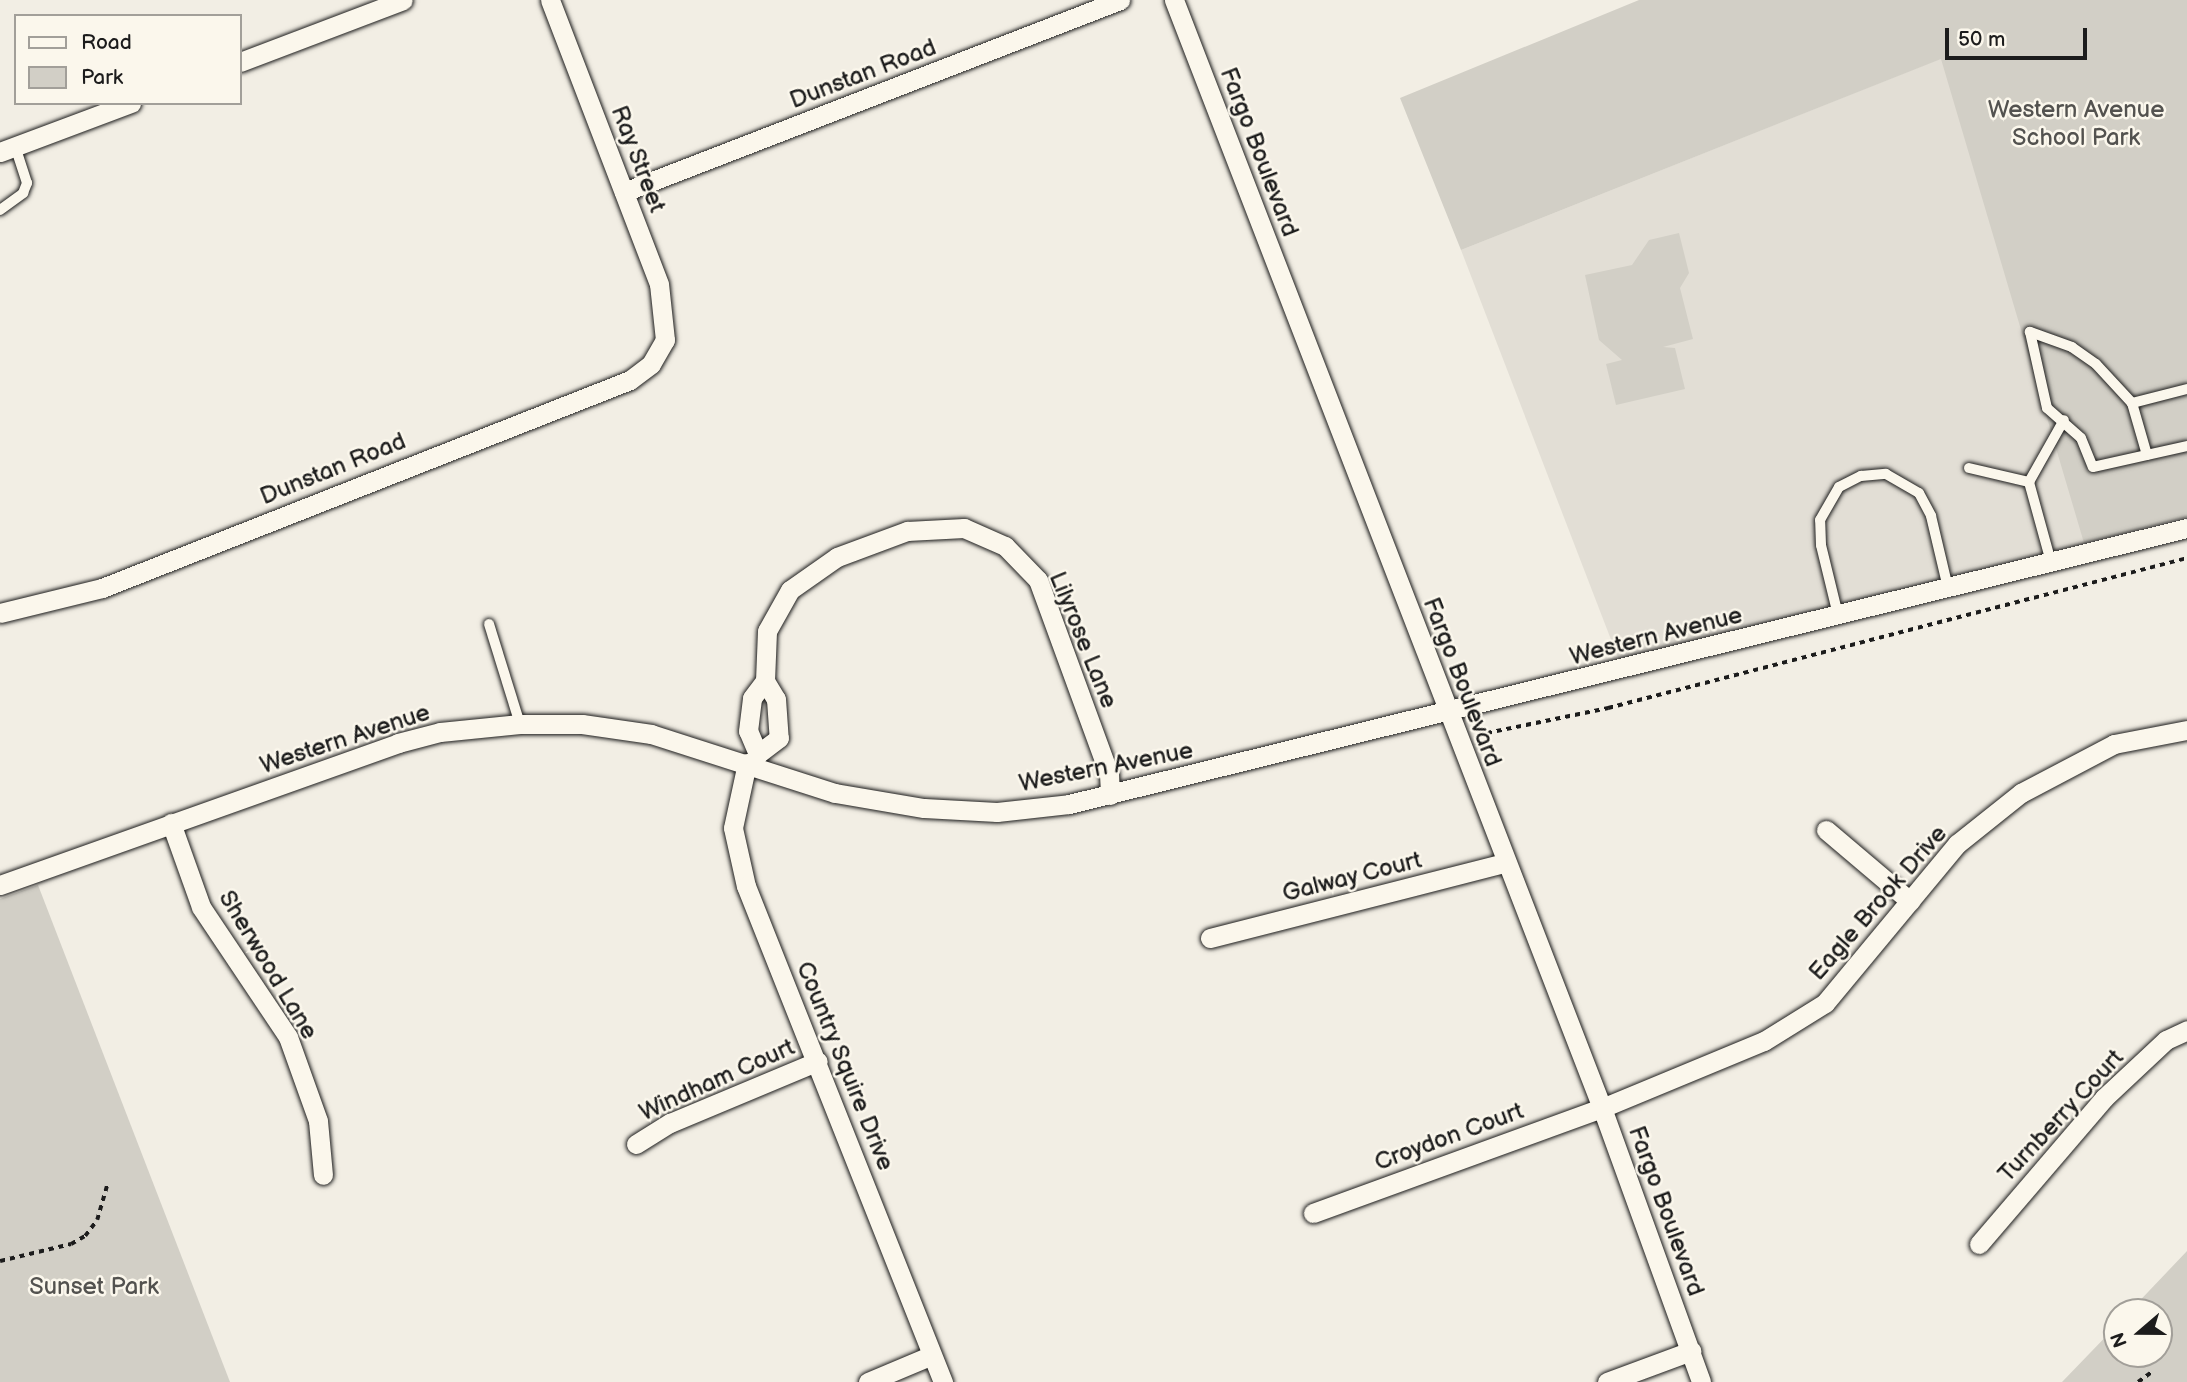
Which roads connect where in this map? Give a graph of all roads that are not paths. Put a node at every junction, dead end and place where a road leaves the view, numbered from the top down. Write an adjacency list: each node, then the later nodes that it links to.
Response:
1 (403, 0): 5 (street)
2 (550, 0): 8 (street, Ray Street)
3 (1120, 0): 8 (street, Dunstan Road)
4 (1174, 0): 25 (street, Fargo Boulevard)
5 (242, 61)
6 (126, 105): 7 (street)
7 (7, 150): 9 (lane)
8 (624, 192): 10 (street, Ray Street)
9 (0, 210)
10 (665, 340): 21 (street, Dunstan Road)
11 (2187, 389): 12 (lane)
12 (2132, 403): 13 (lane); 15 (lane)
13 (2064, 420): 15 (lane); 17 (lane)
14 (2187, 446): 15 (lane)
15 (2147, 455)
16 (1969, 468): 17 (lane)
17 (2029, 482): 19 (lane)
18 (2187, 528): 19 (street, Western Avenue)
19 (2051, 562): 20 (street, Western Avenue)
20 (1949, 588): 22 (street, Western Avenue); 22 (lane)
21 (0, 613)
22 (1839, 616): 25 (street, Western Avenue)
23 (489, 624): 26 (lane)
24 (765, 681): 28 (street); 28 (street); 29 (street, Lilyrose Lane)
25 (1447, 713): 29 (street, Western Avenue); 32 (street, Fargo Boulevard)
26 (520, 724): 28 (street, Western Avenue); 30 (street, Western Avenue)
27 (2187, 730): 34 (street, Eagle Brook Drive)
28 (754, 761): 29 (street, Western Avenue); 37 (street, Country Squire Drive)
29 (1110, 794)
30 (170, 823): 33 (street, Western Avenue); 40 (street, Sherwood Lane)
31 (1826, 830): 34 (street)
32 (1505, 863): 35 (street, Galway Court); 38 (street, Fargo Boulevard)
33 (0, 885)
34 (1910, 901): 38 (street, Eagle Brook Drive)
35 (1210, 938)
36 (2187, 1030): 42 (street, Turnberry Court)
37 (818, 1062): 39 (street, Windham Court); 44 (street, Country Squire Drive)
38 (1602, 1108): 41 (street, Croydon Court); 43 (street, Fargo Boulevard)
39 (636, 1144)
40 (323, 1175)
41 (1313, 1213)
42 (1979, 1244)
43 (1691, 1351): 47 (street); 48 (street, Fargo Boulevard)
44 (932, 1355): 45 (street); 46 (street, Country Squire Drive)
45 (868, 1382)
46 (943, 1382)
47 (1607, 1382)
48 (1701, 1382)

